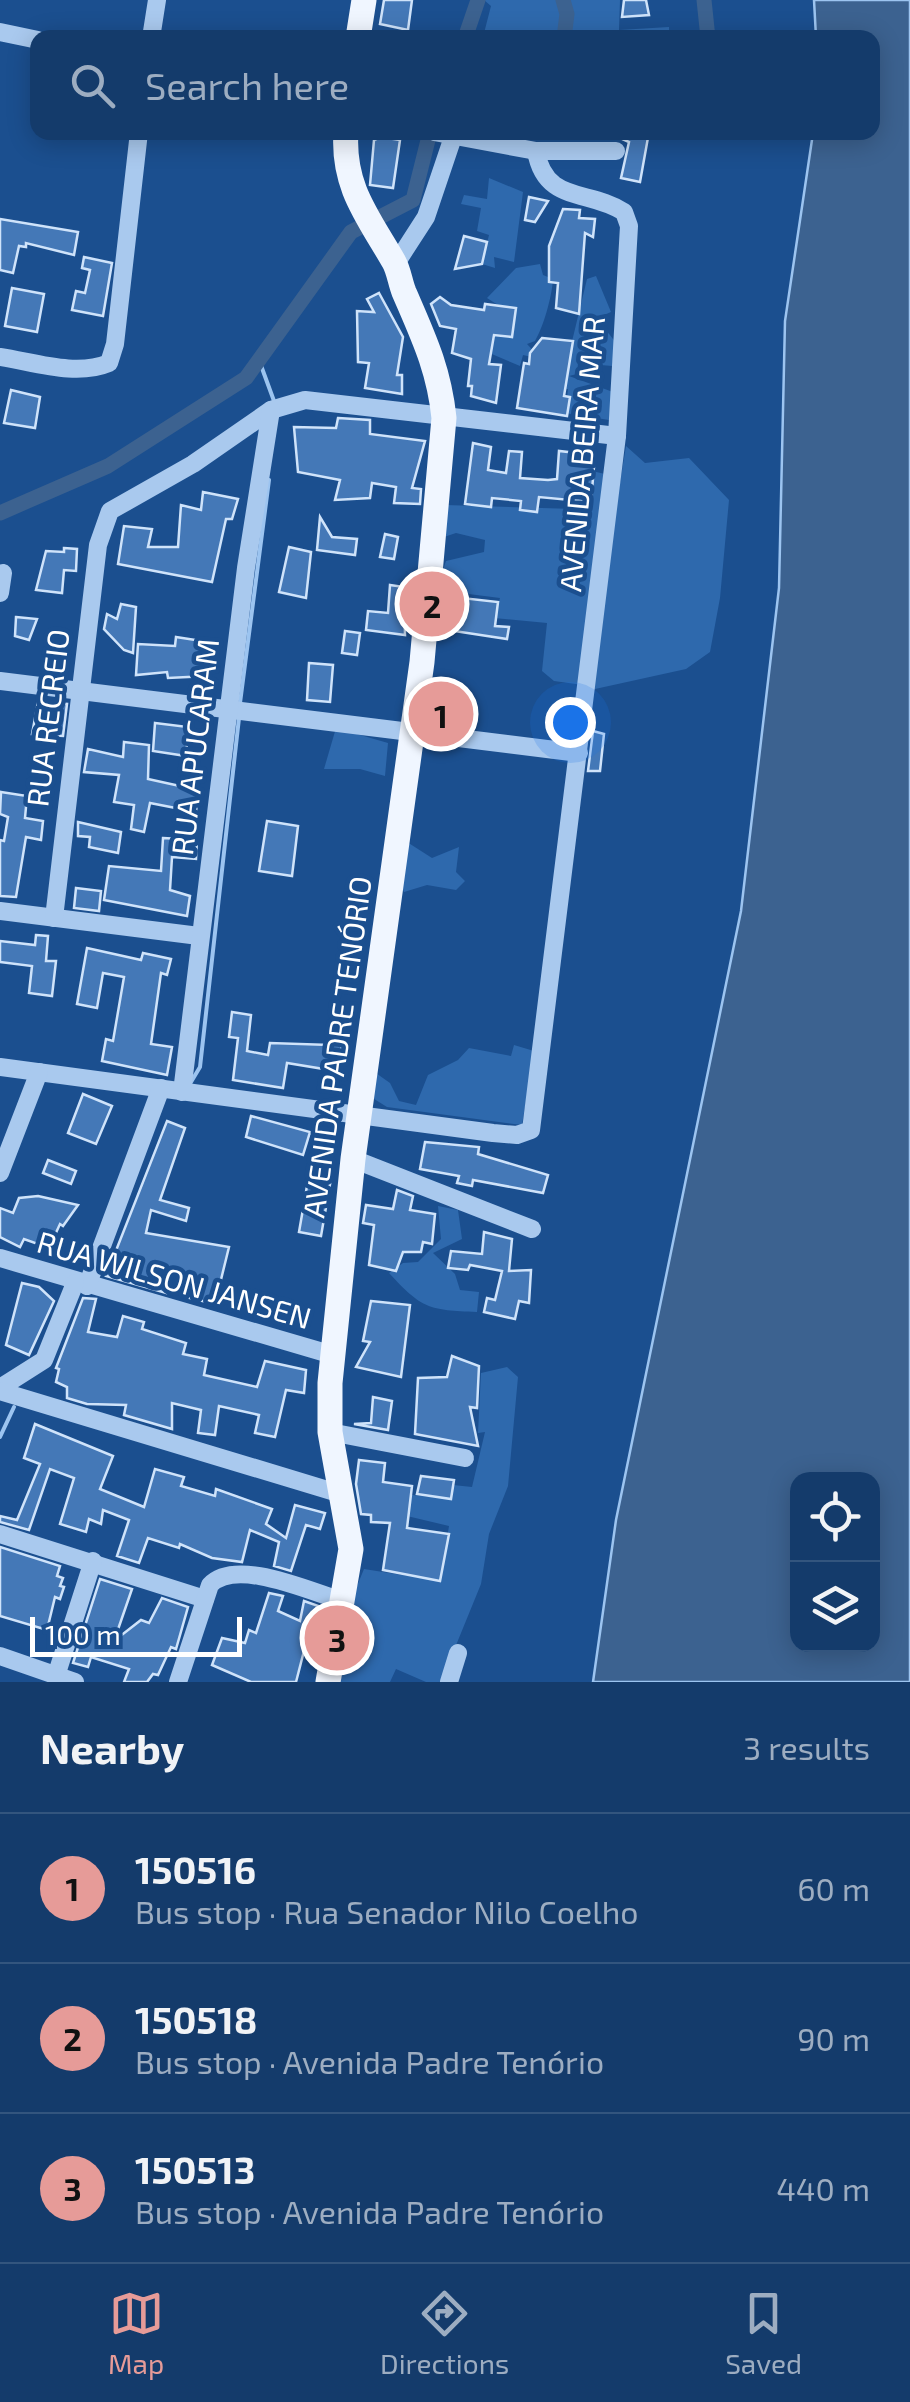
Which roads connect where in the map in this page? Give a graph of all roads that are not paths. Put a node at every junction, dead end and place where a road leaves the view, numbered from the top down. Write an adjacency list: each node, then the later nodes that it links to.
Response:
1 (156, 0): 3 (street)
2 (364, 0): 4 (main road)
3 (152, 30)
4 (359, 30)
5 (0, 33): 6 (street)
6 (30, 39)
7 (139, 140): 14 (street)
8 (346, 140): 13 (main road, AVENIDA PADRE TENÓRIO)
9 (443, 140): 13 (street)
10 (476, 140): 11 (street)
11 (536, 151): 12 (street); 17 (street, AVENIDA BEIRA MAR)
12 (616, 151)
13 (388, 254): 16 (main road, AVENIDA PADRE TENÓRIO)
14 (0, 357)
15 (271, 410): 16 (street); 21 (street, RUA RECREIO); 22 (street, RUA APUCARAM)
16 (444, 418): 17 (street); 23 (main road, AVENIDA PADRE TENÓRIO)
17 (617, 436): 24 (street, AVENIDA BEIRA MAR)
18 (3, 573): 19 (street)
19 (0, 594)
20 (0, 681): 21 (street)
21 (79, 690): 22 (street); 26 (street, RUA RECREIO)
22 (230, 709): 23 (street); 27 (street, RUA APUCARAM)
23 (412, 732): 24 (street); 32 (main road, AVENIDA PADRE TENÓRIO)
24 (579, 752): 32 (street, AVENIDA BEIRA MAR)
25 (0, 910): 26 (street)
26 (54, 918): 27 (street)
27 (199, 936): 31 (street, RUA APUCARAM)
28 (0, 1067): 29 (street)
29 (39, 1072): 30 (street); 34 (street)
30 (161, 1088): 31 (street); 37 (street)
31 (182, 1092): 32 (street)
32 (360, 1114): 33 (main road, AVENIDA PADRE TENÓRIO)
33 (353, 1159): 35 (street); 38 (main road, AVENIDA PADRE TENÓRIO)
34 (0, 1173)
35 (532, 1229)
36 (0, 1258): 37 (street, RUA WILSON JANSEN)
37 (81, 1285): 38 (street, RUA WILSON JANSEN); 39 (street)
38 (333, 1355): 40 (main road, AVENIDA PADRE TENÓRIO)
39 (0, 1389): 42 (street)
40 (330, 1432): 41 (street); 42 (main road, AVENIDA PADRE TENÓRIO)
41 (465, 1458)
42 (340, 1494): 46 (main road, AVENIDA PADRE TENÓRIO)
43 (0, 1534): 44 (street)
44 (93, 1561): 45 (street); 49 (street)
45 (205, 1599): 46 (street); 51 (street)
46 (345, 1602): 52 (main road, AVENIDA PADRE TENÓRIO)
47 (458, 1653): 53 (street)
48 (0, 1656): 49 (street)
49 (51, 1677): 50 (street)
50 (75, 1682)
51 (178, 1682)
52 (328, 1682)
53 (449, 1682)

